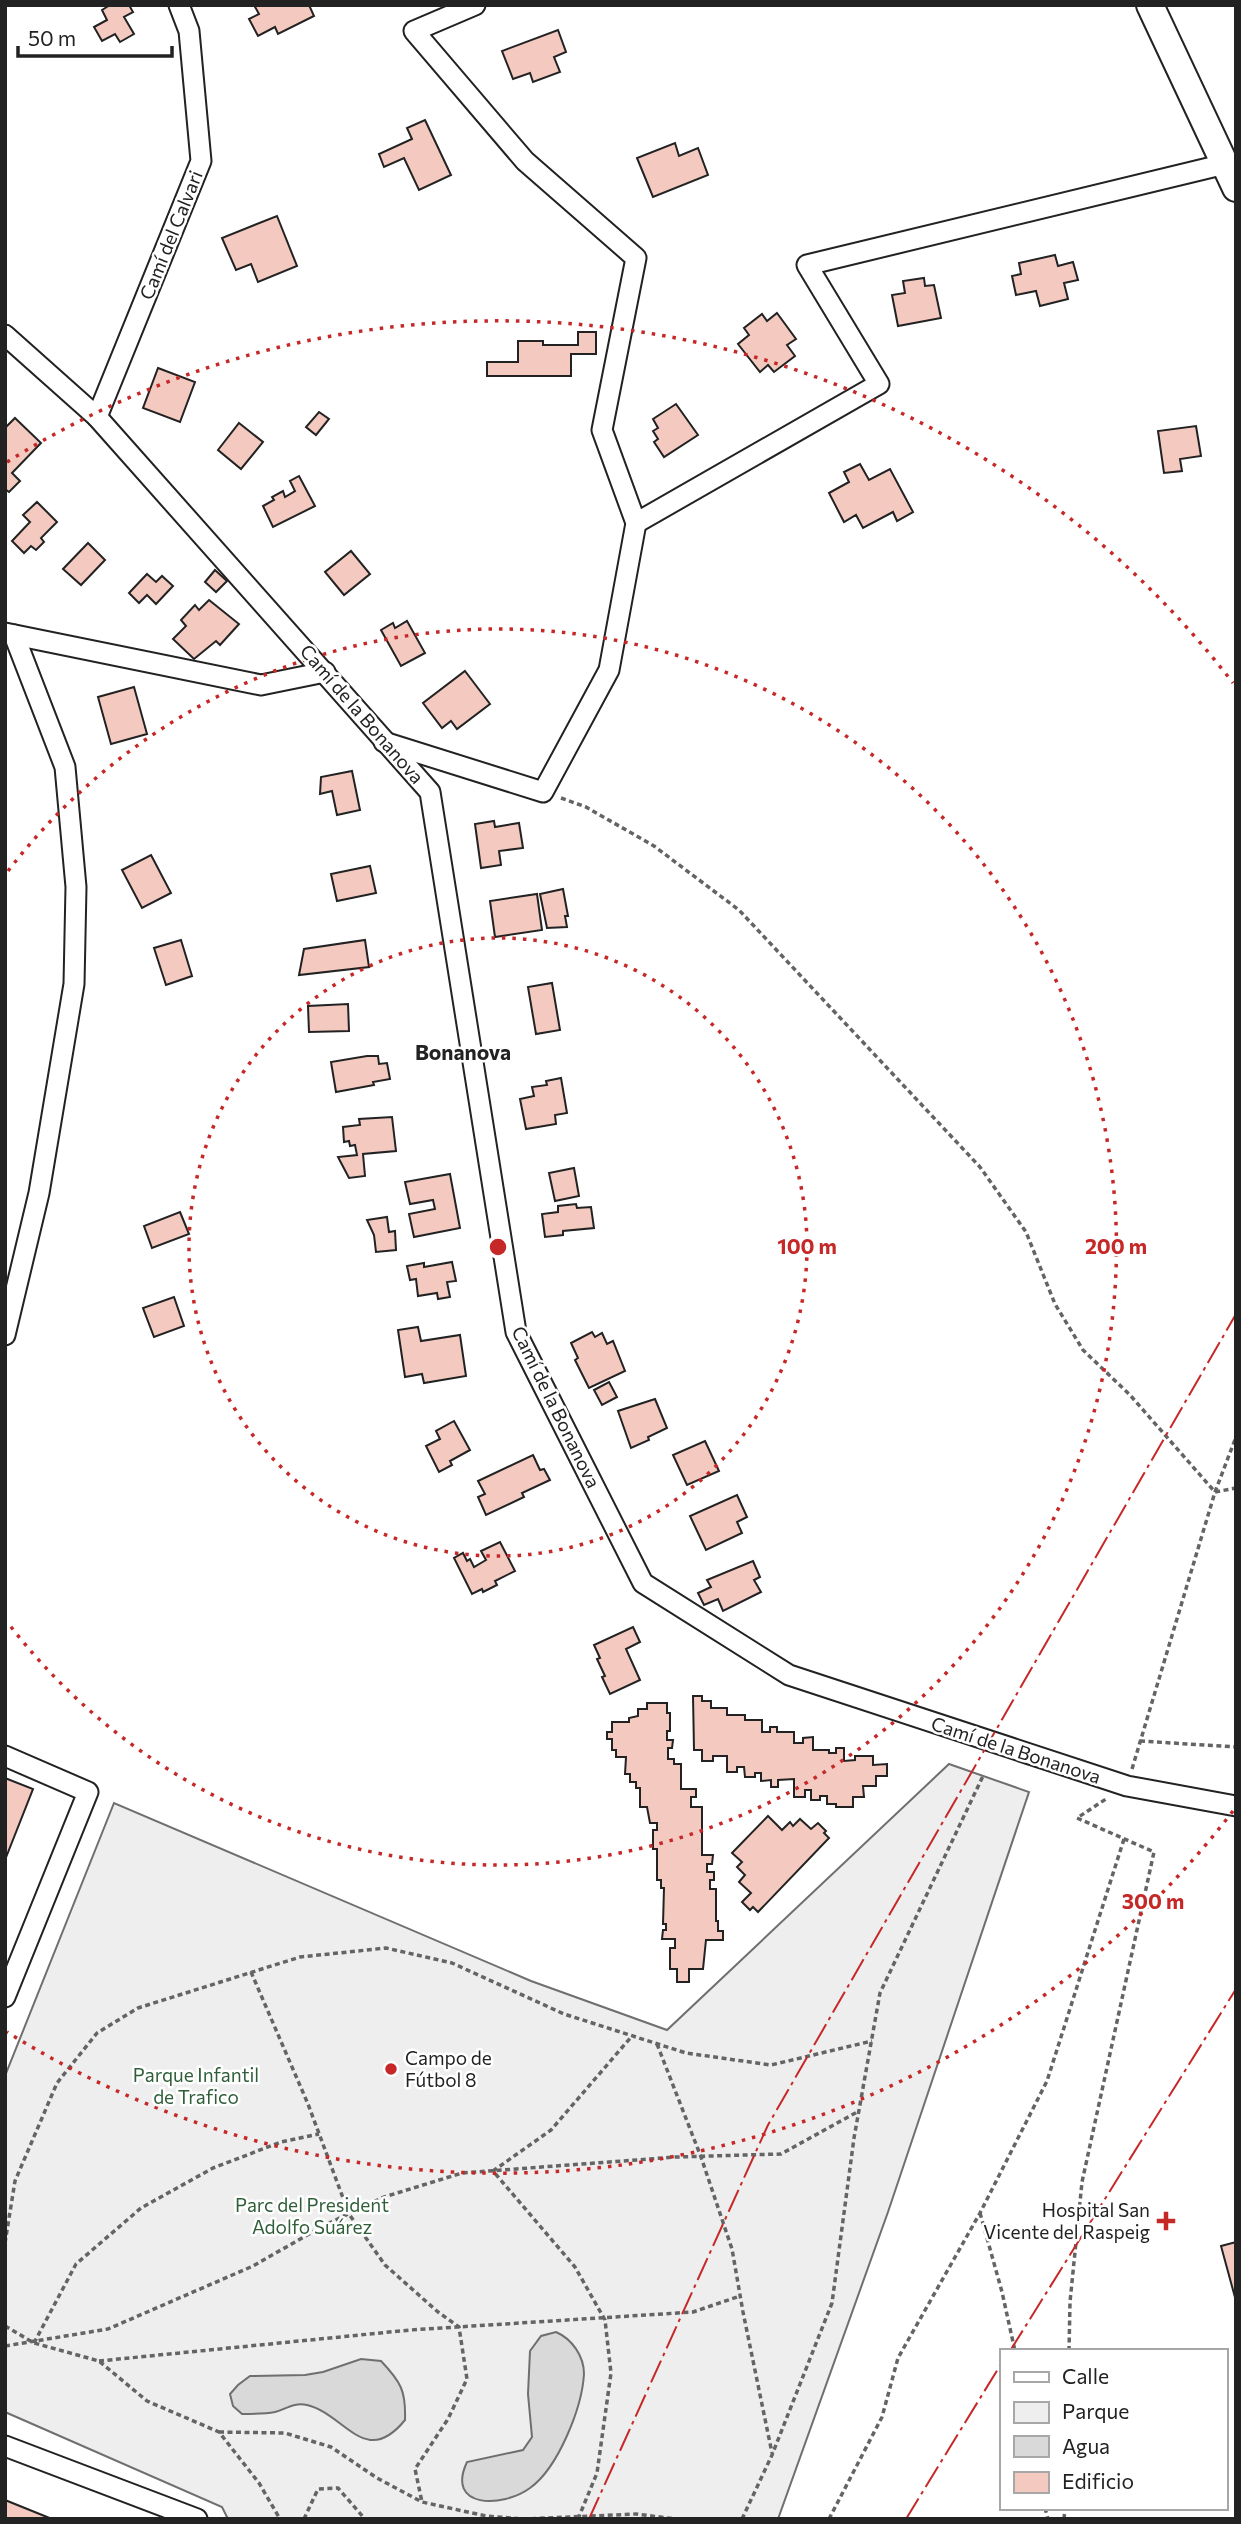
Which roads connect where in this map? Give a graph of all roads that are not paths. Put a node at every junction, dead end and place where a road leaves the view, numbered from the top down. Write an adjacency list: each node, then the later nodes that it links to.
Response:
1 (179, 5): 6 (street, Camí del Calvari)
2 (475, 5): 7 (street)
3 (1150, 5): 4 (main road)
4 (1230, 176): 7 (street)
5 (5, 335): 6 (street, Camí de la Bonanova)
6 (97, 417): 9 (street, Camí de la Bonanova)
7 (636, 523): 10 (street)
8 (9, 634): 9 (street); 11 (street)
9 (325, 672): 10 (street, Camí de la Bonanova)
10 (383, 741): 13 (street, Camí de la Bonanova)
11 (5, 1335)
12 (5, 1756): 14 (street)
13 (1236, 1806)
14 (5, 1997)
15 (5, 2446): 16 (street)
16 (197, 2519)

